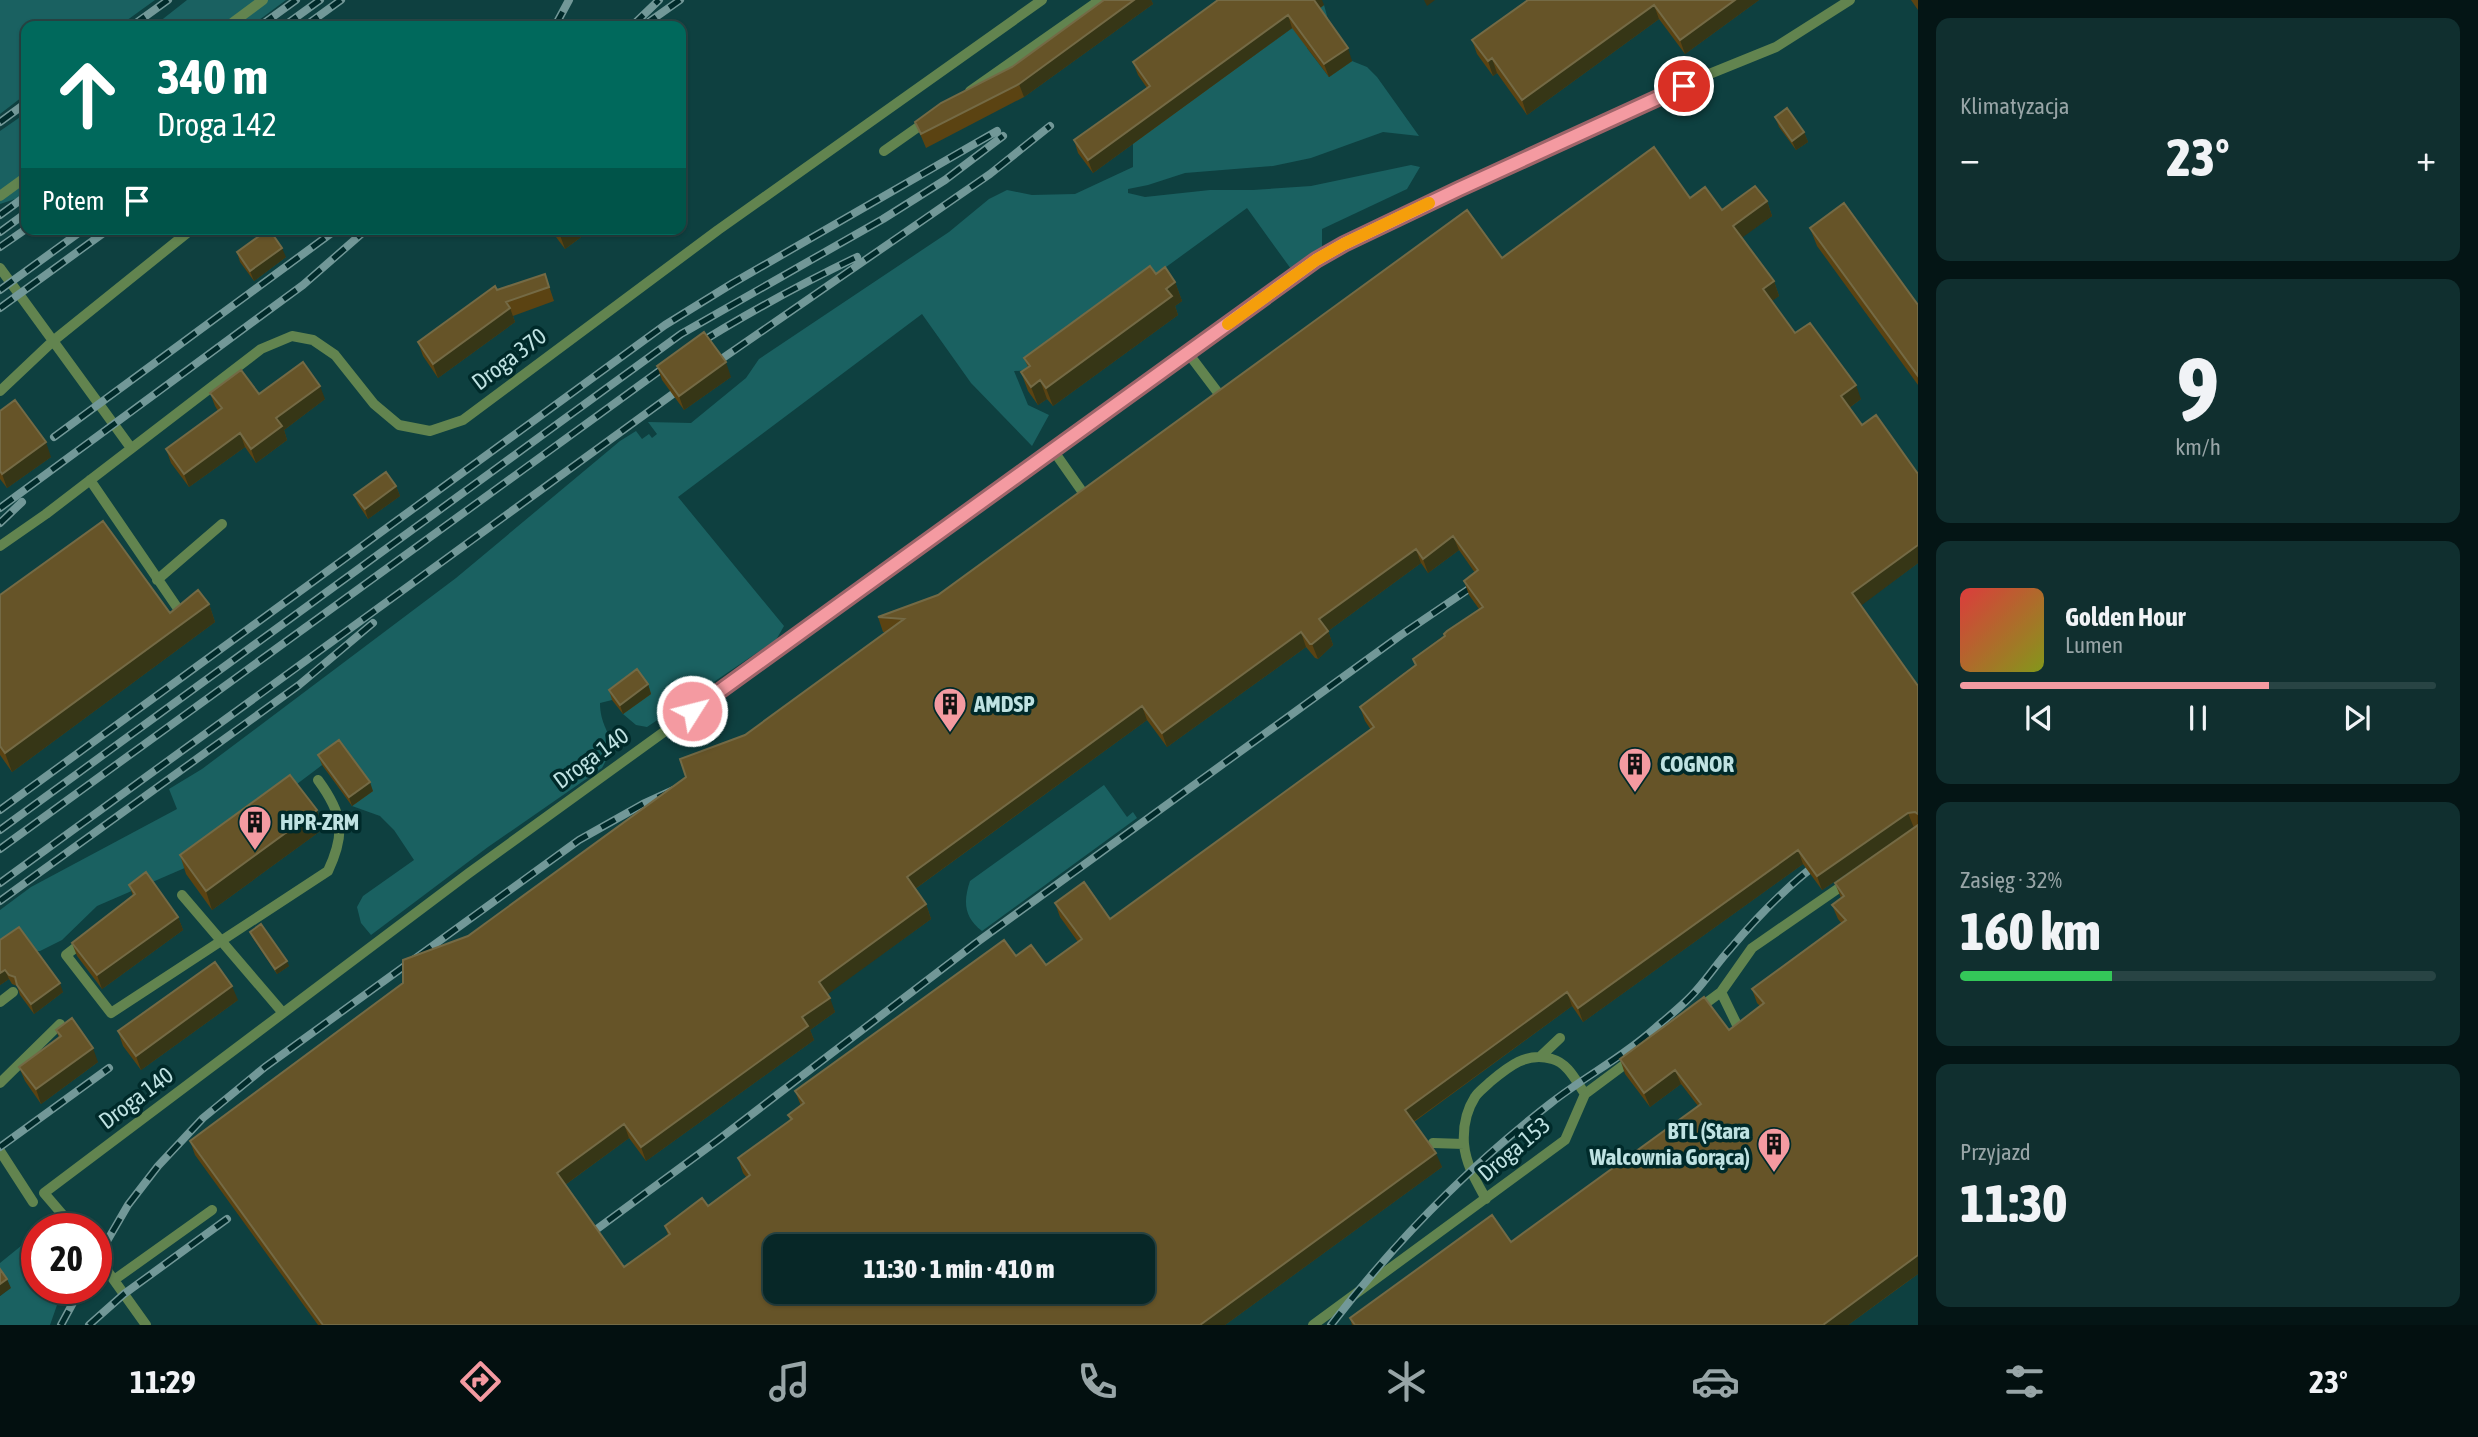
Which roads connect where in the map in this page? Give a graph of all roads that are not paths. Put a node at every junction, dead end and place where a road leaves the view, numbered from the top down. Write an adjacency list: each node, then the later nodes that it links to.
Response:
1 (263, 0): 5 (lane)
2 (1042, 0): 17 (lane, Droga 370)
3 (1100, 0): 6 (lane)
4 (1850, 0): 14 (lane, Droga 140)
5 (235, 21)
6 (963, 95)
7 (941, 111): 8 (lane)
8 (884, 151)
9 (21, 181): 10 (lane)
10 (0, 197)
11 (185, 235): 13 (lane)
12 (0, 268): 13 (lane)
13 (53, 341): 15 (lane); 17 (lane)
14 (1188, 352): 16 (lane); 18 (lane, Droga 140)
15 (0, 391)
16 (1222, 398)
17 (131, 448): 19 (lane, Droga 370)
18 (1053, 450): 20 (lane); 33 (lane, Droga 140)
19 (90, 480): 22 (lane, Droga 370); 23 (lane)
20 (1086, 497)
21 (222, 524): 23 (lane)
22 (0, 546)
23 (158, 580): 24 (lane)
24 (183, 617)
25 (318, 780): 29 (lane)
26 (1863, 872): 31 (lane)
27 (182, 895): 29 (lane)
28 (96, 931): 29 (lane)
29 (221, 940): 33 (lane)
30 (13, 992): 32 (lane)
31 (1721, 992): 34 (lane); 36 (lane)
32 (0, 1002)
33 (284, 1013): 48 (lane, Droga 140)
34 (1690, 1015)
35 (60, 1024): 40 (lane)
36 (1739, 1029)
37 (1560, 1038): 39 (lane)
38 (1637, 1055): 41 (lane, Droga 153)
39 (1541, 1056): 41 (lane); 43 (lane)
40 (0, 1083)
41 (1585, 1094): 45 (lane, Droga 153)
42 (1433, 1143): 43 (lane)
43 (1464, 1144): 45 (lane)
44 (0, 1151): 46 (lane)
45 (1486, 1199): 52 (lane, Droga 153)
46 (33, 1202)
47 (212, 1210): 50 (lane)
48 (61, 1213)
49 (112, 1277): 50 (lane)
50 (114, 1280): 51 (lane)
51 (146, 1325)
52 (1313, 1325)

